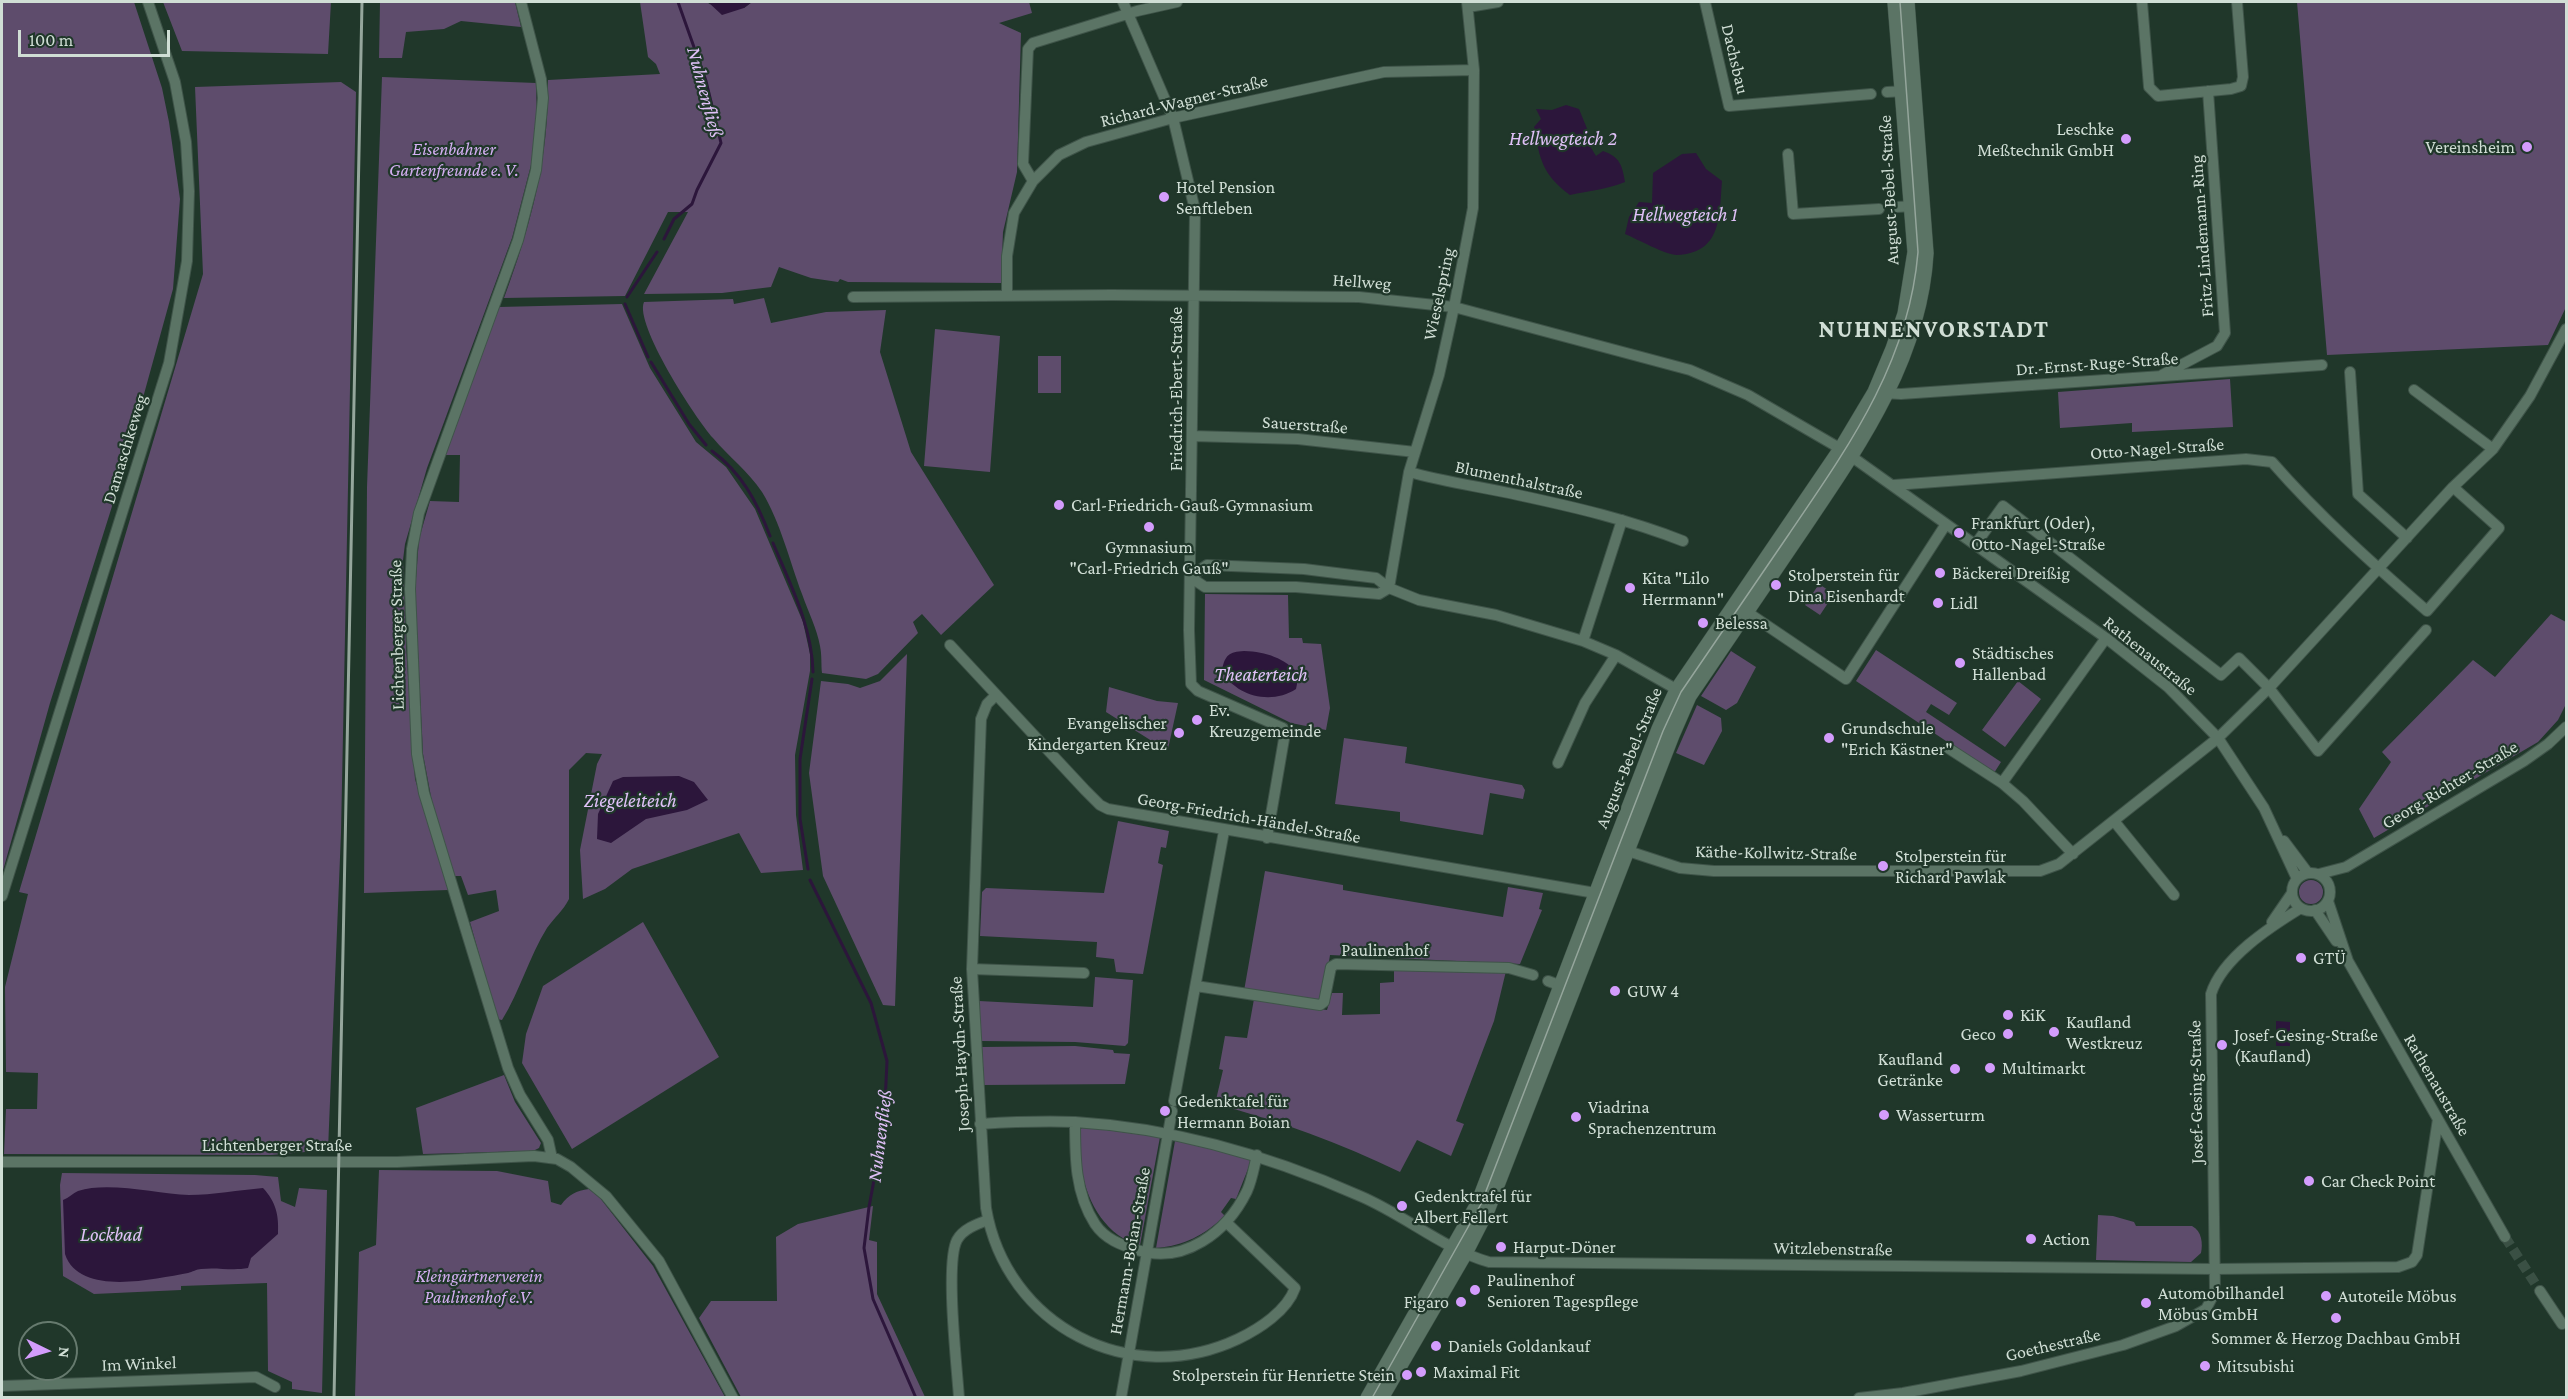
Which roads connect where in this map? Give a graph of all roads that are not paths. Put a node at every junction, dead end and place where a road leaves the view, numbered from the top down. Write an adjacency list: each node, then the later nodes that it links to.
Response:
1 (148, 2): 76 (street, Damaschkeweg)
2 (521, 2): 90 (street, Lichtenberger Straße)
3 (1123, 2): 12 (street, Friedrich-Ebert-Straße)
4 (1177, 2): 12 (street)
5 (1498, 2): 11 (street)
6 (1705, 2): 17 (street, Dachsbau)
7 (1895, 2): 14 (street, August-Bebel-Straße)
8 (1908, 2): 14 (street, August-Bebel-Straße)
9 (2142, 2): 15 (street)
10 (2237, 2): 15 (street)
11 (1468, 4): 13 (street, Wieselspring)
12 (1129, 15): 18 (street, Friedrich-Ebert-Straße); 20 (street)
13 (1474, 70): 18 (street, Richard-Wagner-Straße); 27 (street, Wieselspring)
14 (1909, 91): 16 (street); 21 (street, August-Bebel-Straße)
15 (2208, 91): 31 (street, Fritz-Lindemann-Ring)
16 (1887, 92)
17 (1871, 94)
18 (1173, 118): 20 (street, Richard-Wagner-Straße); 25 (street, Friedrich-Ebert-Straße)
19 (1788, 154): 23 (street)
20 (1033, 181): 24 (street, Richard-Wagner-Straße)
21 (1918, 206): 22 (street); 33 (street, August-Bebel-Straße)
22 (1896, 207)
23 (1880, 208)
24 (1007, 295): 25 (street, Hellweg); 26 (street, Hellweg)
25 (1193, 295): 27 (street, Hellweg); 34 (street, Friedrich-Ebert-Straße)
26 (853, 297)
27 (1454, 307): 36 (street, Hellweg); 37 (street, Wieselspring)
28 (2566, 329): 35 (street, Käthe-Kollwitz-Straße)
29 (2322, 365): 31 (street, Dr.-Ernst-Ruge-Straße)
30 (2350, 372): 43 (street)
31 (2159, 377): 33 (street, Dr.-Ernst-Ruge-Straße)
32 (2414, 390): 35 (street)
33 (1881, 392): 36 (street, August-Bebel-Straße)
34 (1192, 436): 37 (street, Sauerstraße); 47 (street, Friedrich-Ebert-Straße)
35 (2493, 449): 40 (street, Käthe-Kollwitz-Straße)
36 (1846, 452): 39 (street, Rathenaustraße); 49 (street, August-Bebel-Straße)
37 (1415, 453): 38 (street, Wieselspring)
38 (1409, 472): 41 (street, Blumenthalstraße); 48 (street, Wieselspring)
39 (1894, 485): 42 (street, Rathenaustraße); 46 (street, Otto-Nagel-Straße)
40 (2453, 487): 43 (street, Käthe-Kollwitz-Straße); 46 (street, Otto-Nagel-Straße)
41 (1622, 520): 44 (street, Blumenthalstraße); 52 (street)
42 (1946, 524): 45 (street, Rathenaustraße); 49 (street)
43 (2407, 538): 46 (street, Käthe-Kollwitz-Straße)
44 (1683, 541)
45 (1975, 545): 51 (street, Rathenaustraße); 55 (street, Rathenaustraße)
46 (2378, 569): 55 (street, Käthe-Kollwitz-Straße)
47 (1190, 577): 48 (street); 48 (street); 66 (street, Friedrich-Ebert-Straße)
48 (1389, 588): 52 (street)
49 (1741, 608): 56 (street, August-Bebel-Straße)
50 (2426, 630): 55 (street)
51 (2106, 638): 59 (street, Rathenaustraße); 62 (street)
52 (1582, 641): 54 (street)
53 (950, 645): 57 (street, Georg-Friedrich-Händel-Straße)
54 (1616, 655): 56 (street); 61 (street)
55 (2269, 688): 59 (street, Käthe-Kollwitz-Straße)
56 (1683, 693): 67 (street, August-Bebel-Straße)
57 (996, 695): 65 (street, Georg-Friedrich-Händel-Straße); 81 (street, Joseph-Haydn-Straße)
58 (2566, 727): 69 (street, Georg-Richter-Straße)
59 (2218, 738): 63 (street, Käthe-Kollwitz-Straße); 64 (street, Rathenaustraße)
60 (1948, 748): 62 (street)
61 (1558, 763)
62 (2002, 783): 68 (street)
63 (2114, 821): 68 (street, Käthe-Kollwitz-Straße); 74 (street)
64 (2272, 824): 70 (street, Rathenaustraße); 71 (street, Rathenaustraße)
65 (1224, 831): 66 (street, Georg-Friedrich-Händel-Straße); 84 (street, Hermann-Boian-Straße)
66 (1267, 838): 73 (street, Georg-Friedrich-Händel-Straße)
67 (1621, 848): 68 (street, Käthe-Kollwitz-Straße); 73 (street, August-Bebel-Straße)
68 (2073, 854)
69 (2346, 867): 70 (street, Georg-Richter-Straße); 75 (street, Georg-Richter-Straße)
70 (2313, 874): 71 (street); 75 (street)
71 (2296, 879): 72 (street)
72 (2292, 893): 77 (street); 79 (street, Josef-Gesing-Straße)
73 (1604, 894): 95 (street, August-Bebel-Straße)
74 (2174, 895)
75 (2329, 895): 78 (street); 80 (street, Rathenaustraße)
76 (2, 896)
77 (2301, 908): 78 (street); 79 (street, Josef-Gesing-Straße)
78 (2315, 910): 80 (street, Rathenaustraße)
79 (2262, 934): 97 (street, Josef-Gesing-Straße)
80 (2342, 948): 85 (street, Rathenaustraße)
81 (972, 969): 82 (street); 87 (street, Joseph-Haydn-Straße)
82 (1084, 973)
83 (1533, 975): 84 (street, Paulinenhof)
84 (1196, 986): 88 (street, Hermann-Boian-Straße)
85 (2438, 1119): 94 (street, Rathenaustraße); 97 (street, Witzlebenstraße)
86 (1075, 1122): 87 (street, Witzlebenstraße); 88 (street, Witzlebenstraße); 96 (street)
87 (980, 1124): 92 (street, Joseph-Haydn-Straße)
88 (1168, 1133): 89 (street, Witzlebenstraße); 96 (street, Hermann-Boian-Straße)
89 (1257, 1155): 93 (street); 95 (street, Witzlebenstraße)
90 (552, 1158): 91 (street, Lichtenberger Straße); 104 (street, Lichtenberger Straße)
91 (2, 1162)
92 (988, 1220): 100 (street, Joseph-Haydn-Straße); 105 (street)
93 (1227, 1223): 96 (street); 100 (street, Joseph-Haydn-Straße)
94 (2505, 1237)
95 (1459, 1251): 97 (street, Witzlebenstraße); 103 (street, August-Bebel-Straße)
96 (1147, 1253): 100 (street, Hermann-Boian-Straße)
97 (2215, 1269): 107 (street, Goethestraße)
98 (2540, 1291): 99 (street)
99 (2562, 1324)
100 (1129, 1354): 106 (street, Hermann-Boian-Straße)
101 (2, 1386): 102 (street, Im Winkel)
102 (275, 1387)
103 (1378, 1396)
104 (733, 1398)
105 (959, 1398)
106 (1121, 1398)
107 (1859, 1398)

